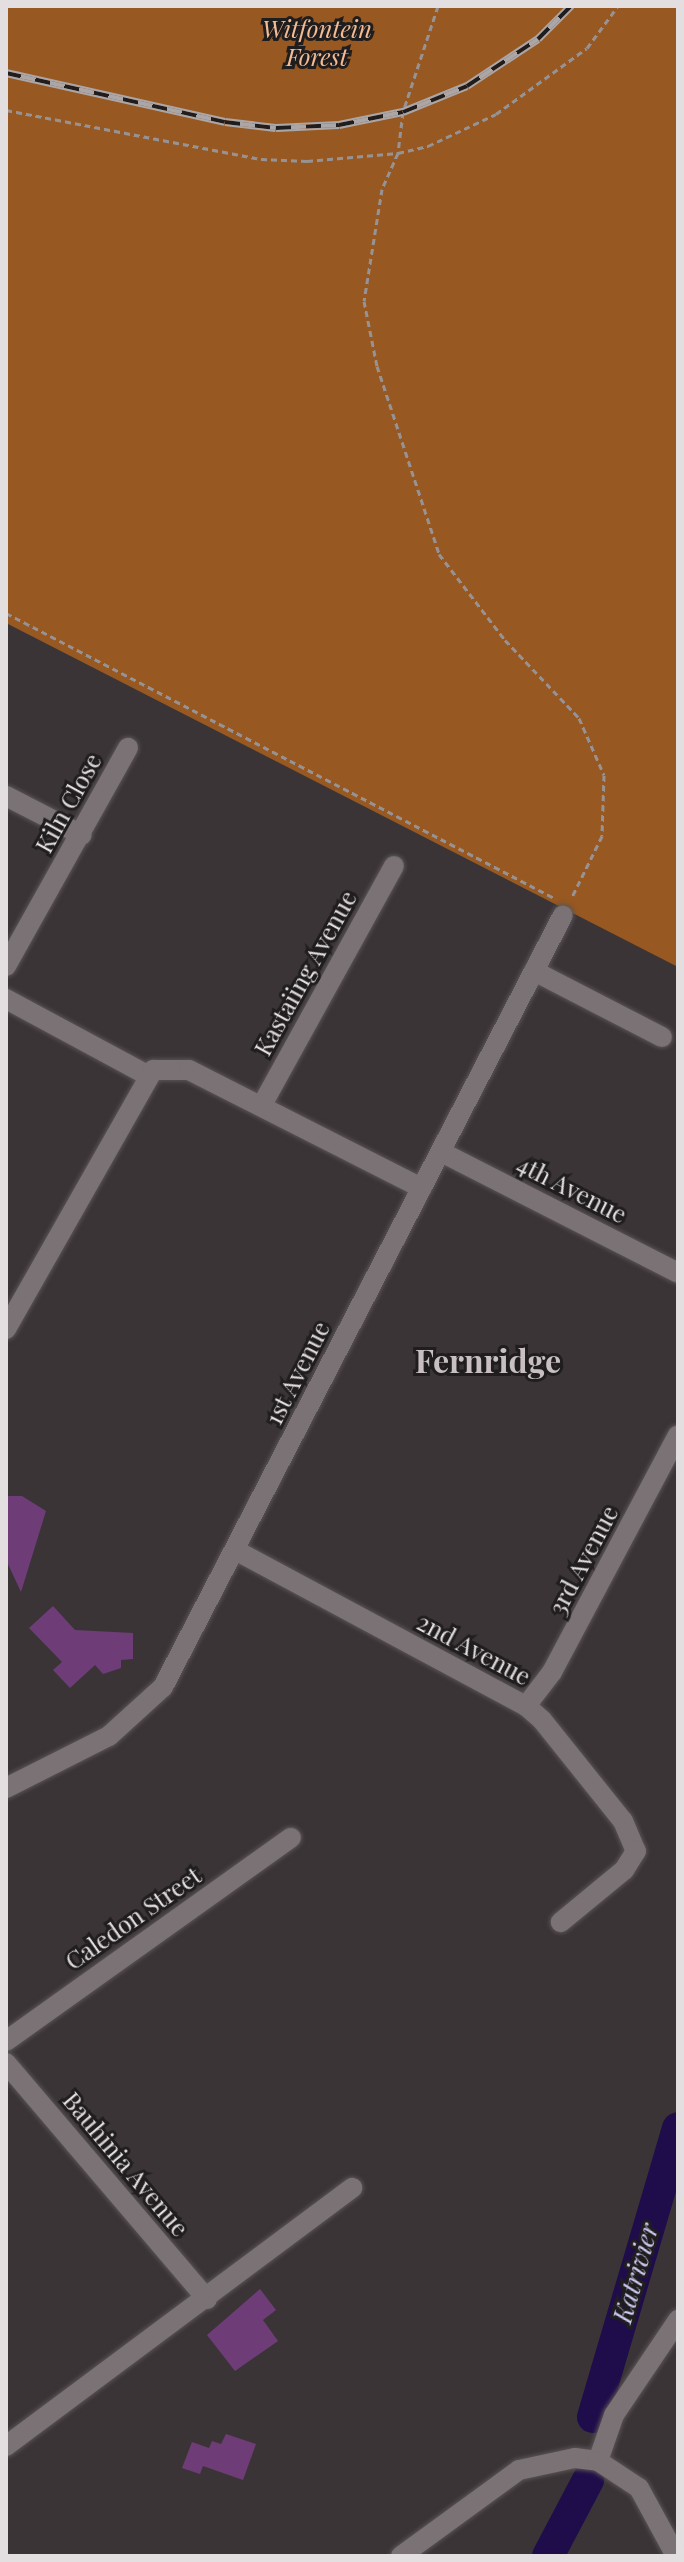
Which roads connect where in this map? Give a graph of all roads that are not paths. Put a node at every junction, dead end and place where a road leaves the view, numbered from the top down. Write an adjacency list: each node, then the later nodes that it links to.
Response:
1 (128, 748): 3 (street, Kiln Close)
2 (6, 796): 3 (street)
3 (82, 835): 6 (street, Kiln Close)
4 (394, 866): 11 (street, Kastaiing Avenue)
5 (563, 915): 7 (street, 1st Avenue)
6 (6, 966)
7 (534, 971): 9 (street); 12 (street, 1st Avenue)
8 (6, 999): 10 (street)
9 (662, 1037)
10 (147, 1075): 11 (street); 15 (street)
11 (262, 1105): 13 (street)
12 (441, 1152): 13 (street, 1st Avenue); 14 (street, 4th Avenue)
13 (422, 1188): 17 (street, 1st Avenue)
14 (678, 1273)
15 (6, 1329)
16 (678, 1435): 18 (street, 3rd Avenue)
17 (235, 1550): 18 (street, 2nd Avenue); 19 (street, 1st Avenue)
18 (526, 1706): 21 (street, 2nd Avenue)
19 (6, 1788)
20 (291, 1838): 22 (street, Caledon Street)
21 (561, 1922)
22 (6, 2041)
23 (6, 2063): 25 (street, Bauhinia Avenue)
24 (352, 2188): 25 (street)
25 (207, 2299): 27 (street)
26 (678, 2320): 28 (street)
27 (6, 2446)
28 (598, 2461): 29 (street); 30 (street)
29 (401, 2556)
30 (676, 2556)

